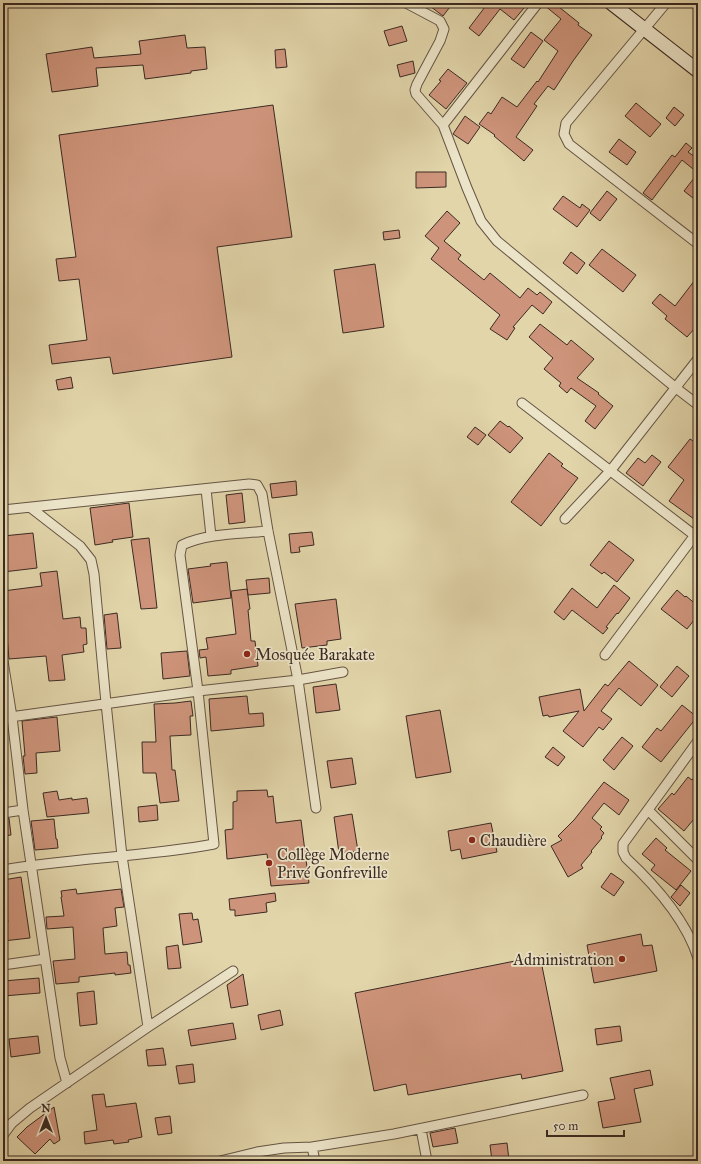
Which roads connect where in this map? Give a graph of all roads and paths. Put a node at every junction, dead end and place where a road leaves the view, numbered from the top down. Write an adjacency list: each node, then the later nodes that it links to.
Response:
1 (406, 3): 7 (street)
2 (538, 3): 7 (street)
3 (612, 3): 5 (street)
4 (666, 3): 5 (street)
5 (646, 29): 6 (street); 8 (street)
6 (698, 71)
7 (443, 125): 10 (street)
8 (698, 244)
9 (698, 359): 10 (street)
10 (676, 388): 12 (street); 13 (street)
11 (522, 403): 13 (street)
12 (698, 405)
13 (611, 470): 17 (street); 20 (street)
14 (206, 489): 15 (street); 18 (street); 19 (street)
15 (31, 508): 16 (street); 26 (street)
16 (3, 510)
17 (565, 519)
18 (268, 531): 19 (street); 24 (street)
19 (212, 536): 25 (street)
20 (696, 537): 21 (street)
21 (605, 655)
22 (3, 661): 27 (street)
23 (343, 672): 24 (street)
24 (298, 680): 25 (street); 29 (street)
25 (198, 691): 26 (street); 33 (street)
26 (106, 703): 27 (street); 33 (street)
27 (8, 717): 30 (street)
28 (698, 741): 31 (street)
29 (316, 808)
30 (23, 810): 32 (street); 35 (street)
31 (648, 810): 34 (street); 37 (street)
32 (3, 813)
33 (122, 856): 35 (street); 41 (street)
34 (698, 860)
35 (31, 865): 36 (street); 38 (street)
36 (3, 870)
37 (698, 958)
38 (45, 959): 39 (street); 42 (street)
39 (3, 965)
40 (233, 971): 41 (street)
41 (148, 1027): 42 (street)
42 (67, 1083): 45 (street)
43 (583, 1095): 44 (street)
44 (421, 1129): 46 (street); 49 (street)
45 (3, 1135)
46 (312, 1147): 47 (street); 48 (street)
47 (220, 1161)
48 (315, 1161)
49 (427, 1161)

